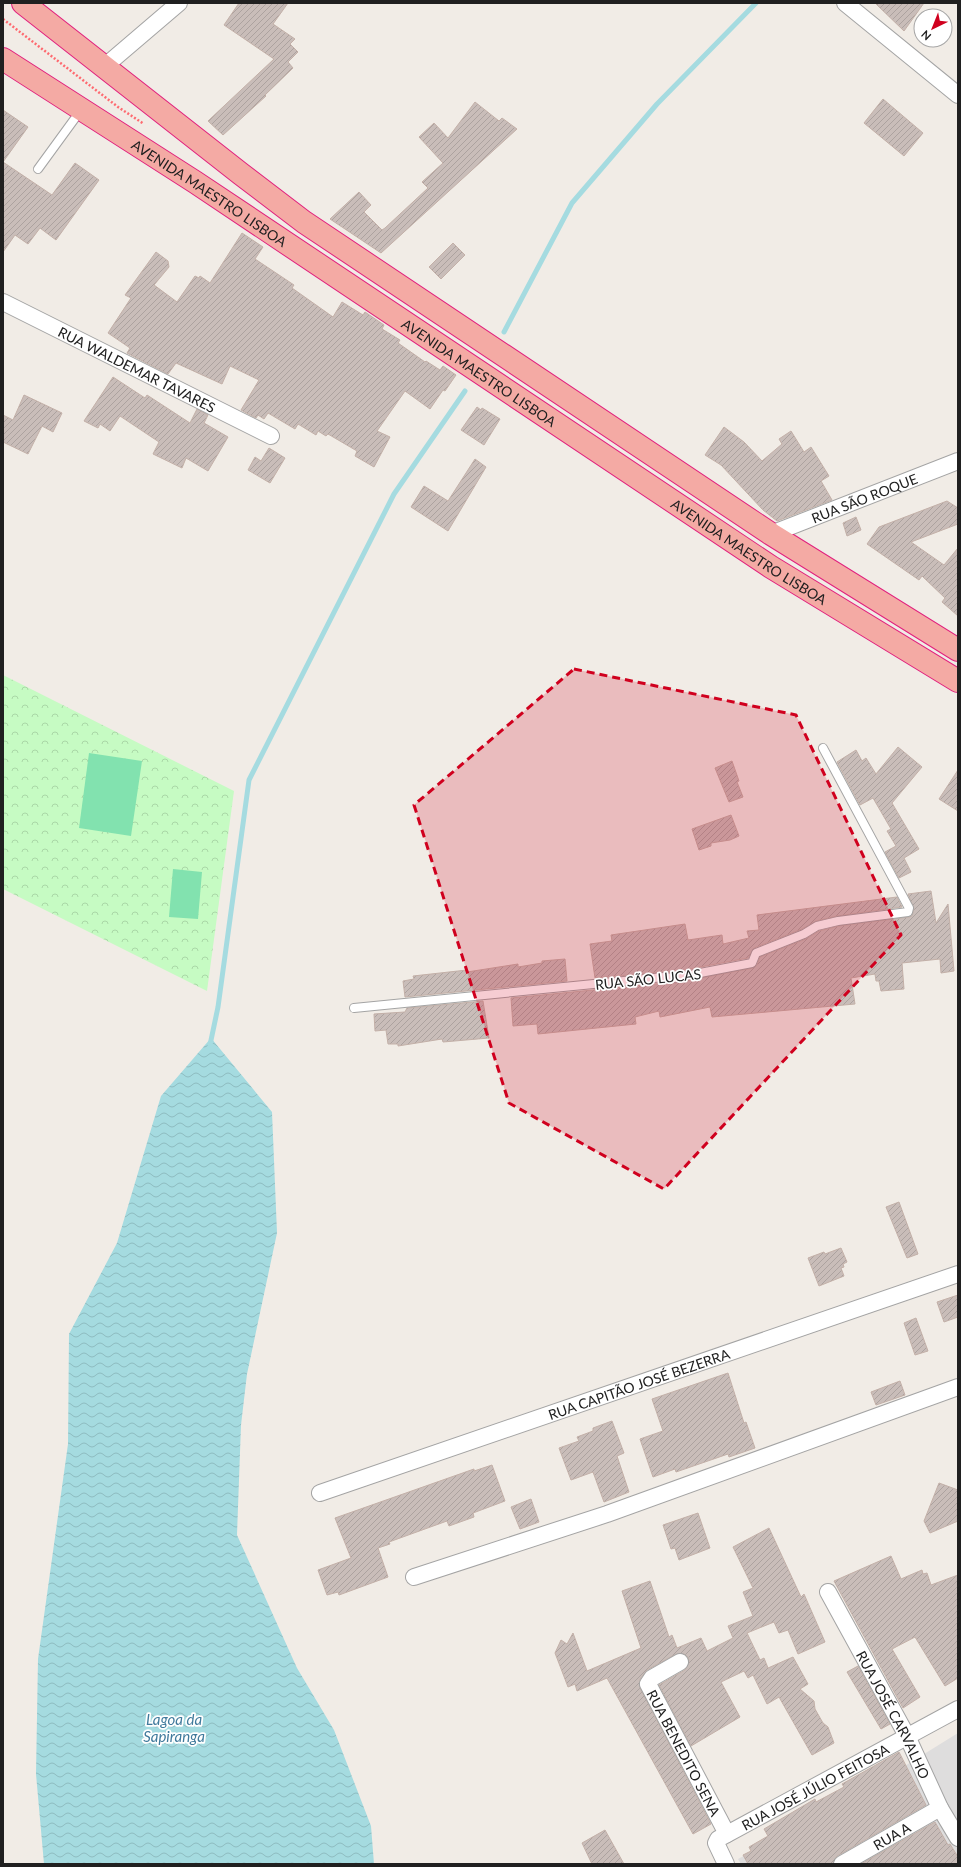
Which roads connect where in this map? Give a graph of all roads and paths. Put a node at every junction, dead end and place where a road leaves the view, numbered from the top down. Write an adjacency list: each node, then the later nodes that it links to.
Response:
1 (23, 3): 5 (highway, AVENIDA MAESTRO LISBOA)
2 (179, 3): 5 (street)
3 (845, 3): 6 (street)
4 (3, 59): 7 (highway, AVENIDA MAESTRO LISBOA)
5 (104, 67): 12 (highway, AVENIDA MAESTRO LISBOA)
6 (958, 95)
7 (81, 109): 8 (lane); 14 (highway, AVENIDA MAESTRO LISBOA)
8 (38, 169)
9 (3, 302): 10 (street, RUA WALDEMAR TAVARES)
10 (271, 436)
11 (958, 461): 12 (street, RUA SÃO ROQUE)
12 (771, 534): 13 (highway, AVENIDA MAESTRO LISBOA)
13 (958, 650)
14 (958, 681)
15 (823, 748): 16 (lane, RUA SÃO LUCAS)
16 (354, 1008)
17 (958, 1274): 19 (street, RUA CAPITÃO JOSÉ BEZERRA)
18 (958, 1387): 20 (street)
19 (320, 1493)
20 (414, 1577)
21 (828, 1592): 24 (street, RUA JOSÉ CARVALHO)
22 (680, 1662): 27 (street, RUA BENEDITO SENA)
23 (958, 1709): 24 (street, RUA JOSÉ JÚLIO FEITOSA)
24 (907, 1736): 25 (street, RUA JOSÉ CARVALHO); 27 (street, RUA JOSÉ JÚLIO FEITOSA)
25 (940, 1808): 26 (street, RUA JOSÉ CARVALHO); 29 (street, RUA A)
26 (958, 1838)
27 (721, 1839): 28 (street, RUA BENEDITO SENA)
28 (726, 1864)
29 (842, 1864)

